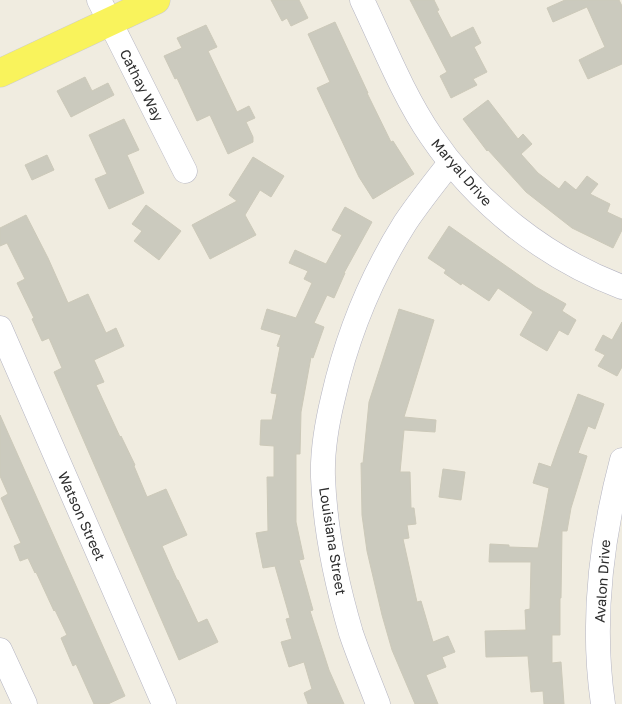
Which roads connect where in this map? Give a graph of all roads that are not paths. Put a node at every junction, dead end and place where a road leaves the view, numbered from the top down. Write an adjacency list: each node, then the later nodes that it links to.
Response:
1 (156, 0): 3 (main road)
2 (362, 0): 5 (street, Maryal Drive)
3 (105, 11): 4 (main road); 6 (street, Cathay Way)
4 (0, 73)
5 (450, 163): 7 (street, Maryal Drive); 13 (street, Louisiana Street)
6 (185, 171)
7 (622, 287)
8 (0, 328): 12 (street, Watson Street)
9 (622, 460): 14 (street, Avalon Drive)
10 (0, 650): 11 (street)
11 (25, 704)
12 (164, 704)
13 (378, 704)
14 (602, 704)

